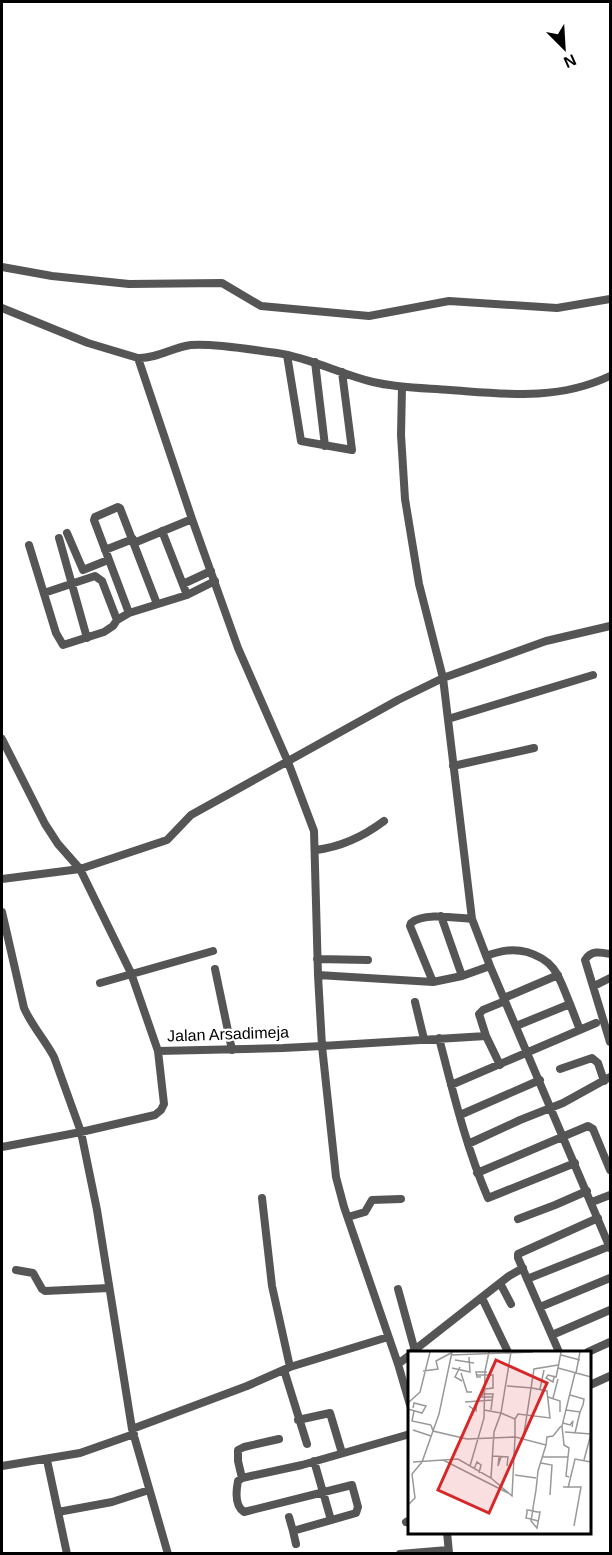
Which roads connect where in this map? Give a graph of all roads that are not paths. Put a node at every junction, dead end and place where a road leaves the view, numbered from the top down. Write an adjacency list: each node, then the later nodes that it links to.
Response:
1 (2, 267): 2 (street)
2 (610, 299)
3 (2, 308): 5 (street)
4 (287, 355): 5 (street); 6 (street); 10 (street)
5 (138, 358): 11 (street)
6 (315, 362): 7 (street); 10 (street)
7 (342, 372): 9 (street); 10 (street)
8 (610, 376): 9 (street)
9 (402, 387): 29 (street)
10 (325, 446)
11 (192, 519): 12 (street); 17 (street)
12 (162, 531): 13 (street); 20 (street)
13 (133, 541): 15 (street); 15 (street); 23 (street)
14 (29, 545): 21 (street)
15 (105, 550): 16 (street)
16 (108, 560): 19 (street); 24 (street)
17 (211, 571): 18 (street); 20 (street)
18 (215, 581): 22 (street); 33 (street)
19 (72, 584): 21 (street); 25 (street); 27 (street)
20 (183, 585): 22 (street)
21 (44, 593): 27 (street)
22 (187, 595): 23 (street)
23 (157, 604): 24 (street)
24 (129, 613): 25 (street)
25 (117, 620): 27 (street)
26 (610, 626): 29 (street)
27 (87, 638)
28 (592, 675): 30 (street)
29 (443, 678): 30 (street); 33 (street)
30 (448, 719): 34 (street)
31 (2, 739): 37 (street)
32 (534, 748): 34 (street)
33 (288, 762): 36 (street); 37 (street)
34 (453, 766): 41 (street)
35 (384, 821): 36 (street)
36 (316, 850): 45 (street)
37 (80, 869): 38 (street); 49 (street)
38 (2, 879)
39 (2, 912): 79 (street)
40 (441, 916): 41 (street); 52 (street); 54 (street)
41 (472, 919): 44 (street)
42 (213, 951): 49 (street)
43 (610, 954): 56 (street)
44 (486, 956): 47 (street); 51 (street)
45 (317, 959): 46 (street); 50 (street)
46 (368, 960)
47 (490, 966): 52 (street); 57 (street)
48 (215, 969): 69 (street)
49 (131, 973): 55 (street); 70 (street)
50 (318, 975): 54 (street); 68 (street)
51 (558, 975): 57 (street); 59 (street)
52 (462, 976): 54 (street)
53 (610, 978): 56 (street)
54 (433, 982)
55 (100, 983)
56 (594, 986): 60 (street)
57 (504, 999): 62 (street); 64 (street)
58 (415, 1002): 66 (street)
59 (570, 1004): 62 (street); 63 (street)
60 (607, 1013): 67 (street)
61 (596, 1023): 63 (street)
62 (516, 1026): 71 (street)
63 (580, 1030): 71 (street)
64 (486, 1035): 65 (street, Jalan Arsadimeja); 72 (street)
65 (439, 1038): 66 (street, Jalan Arsadimeja); 76 (street)
66 (424, 1039): 68 (street, Jalan Arsadimeja)
67 (610, 1042)
68 (322, 1046): 69 (street, Jalan Arsadimeja); 91 (street)
69 (232, 1050): 70 (street, Jalan Arsadimeja)
70 (158, 1051): 79 (street, Jalan Arsadimeja)
71 (528, 1053): 72 (street); 75 (street)
72 (500, 1065): 76 (street)
73 (560, 1069): 74 (street)
74 (608, 1079): 77 (street)
75 (540, 1080): 77 (street); 78 (street)
76 (451, 1085): 78 (street)
77 (552, 1108): 80 (street); 81 (street)
78 (460, 1115): 81 (street)
79 (81, 1132): 82 (street); 101 (street)
80 (562, 1136): 83 (street); 84 (street); 85 (street)
81 (468, 1144): 85 (street)
82 (2, 1147)
83 (575, 1163): 85 (street); 86 (street)
84 (610, 1170)
85 (477, 1173)
86 (587, 1191): 90 (street); 93 (street)
87 (610, 1195): 90 (street)
88 (262, 1198): 117 (street)
89 (401, 1199): 91 (street)
90 (592, 1202): 92 (street)
91 (348, 1217): 108 (street)
92 (598, 1218): 94 (street); 96 (street)
93 (518, 1219)
94 (608, 1233): 95 (street)
95 (610, 1247): 99 (street)
96 (523, 1268): 99 (street); 100 (street)
97 (16, 1270): 101 (street)
98 (610, 1278): 105 (street)
99 (527, 1279): 105 (street)
100 (500, 1283): 103 (street); 104 (street)
101 (109, 1288): 122 (street)
102 (398, 1289): 110 (street)
103 (482, 1298): 111 (street); 112 (street)
104 (511, 1304)
105 (540, 1307): 107 (street)
106 (610, 1310): 107 (street)
107 (552, 1335): 113 (street)
108 (388, 1337): 116 (street); 117 (street)
109 (610, 1342): 114 (street)
110 (412, 1351)
111 (415, 1351)
112 (507, 1351)
113 (558, 1351)
114 (591, 1352)
115 (408, 1356): 116 (street)
116 (398, 1364): 120 (street)
117 (287, 1368): 121 (street); 122 (street)
118 (610, 1376): 119 (street)
119 (591, 1385)
120 (408, 1398)
121 (298, 1420): 125 (street); 126 (street)
122 (133, 1432): 127 (street); 131 (street)
123 (408, 1435): 126 (street)
124 (279, 1439): 130 (street)
125 (307, 1444)
126 (342, 1453): 128 (street)
127 (47, 1460): 129 (street); 133 (street)
128 (314, 1461): 130 (street); 132 (street)
129 (2, 1466)
130 (242, 1478): 132 (street)
131 (149, 1490): 133 (street); 141 (street)
132 (322, 1492): 135 (street); 135 (street)
133 (58, 1512): 140 (street)
134 (289, 1517): 136 (street)
135 (331, 1520): 136 (street)
136 (293, 1531): 138 (street)
137 (447, 1534): 139 (street)
138 (297, 1544)
139 (449, 1552): 142 (street)
140 (67, 1554)
141 (168, 1554)
142 (400, 1554)

